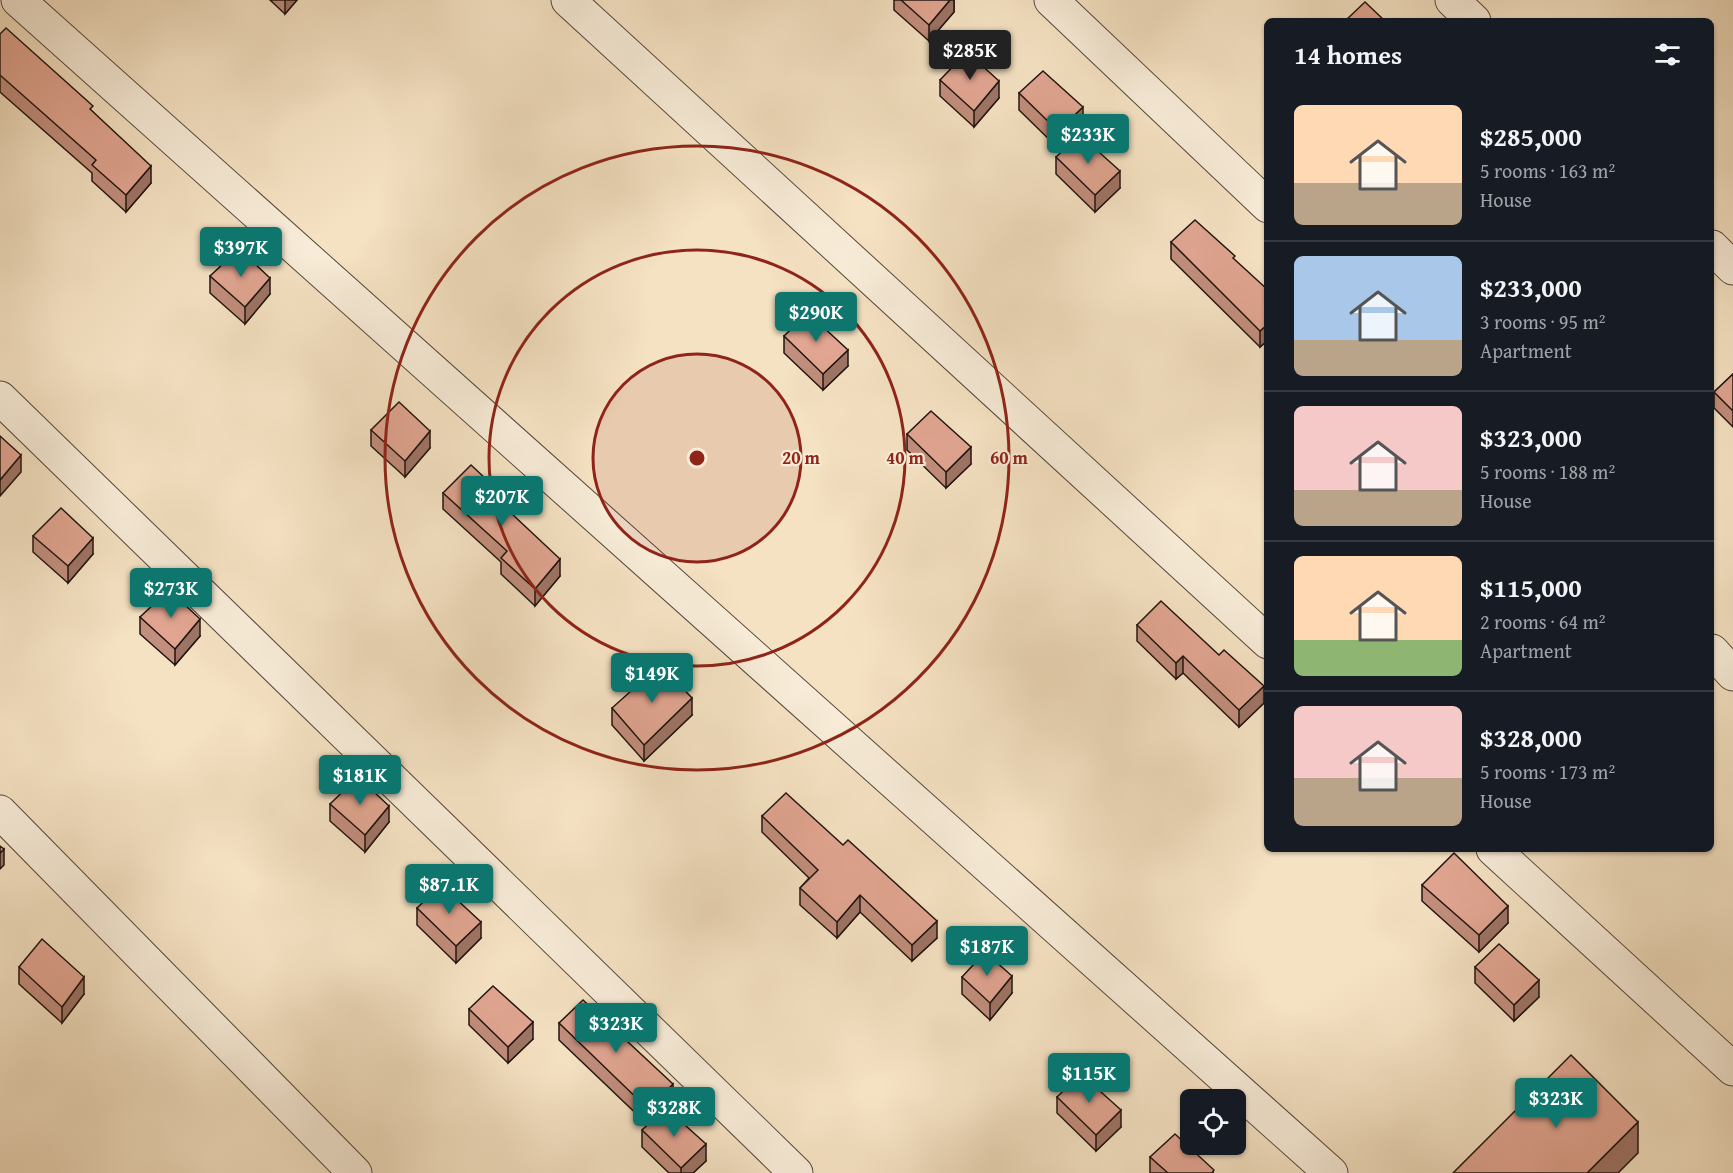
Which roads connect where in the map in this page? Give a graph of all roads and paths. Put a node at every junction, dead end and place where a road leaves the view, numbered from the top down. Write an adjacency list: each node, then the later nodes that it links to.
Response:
1 (18, 0): 18 (street)
2 (568, 0): 10 (street)
3 (1051, 0): 6 (street)
4 (1452, 0): 5 (street)
5 (1471, 18)
6 (1264, 202)
7 (1714, 249): 8 (street)
8 (1733, 268)
9 (0, 398): 17 (street)
10 (1264, 638)
11 (1714, 653): 12 (street)
12 (1733, 674)
13 (0, 812): 16 (street)
14 (1496, 852): 15 (street)
15 (1733, 1069)
16 (355, 1173)
17 (796, 1173)
18 (1331, 1173)

